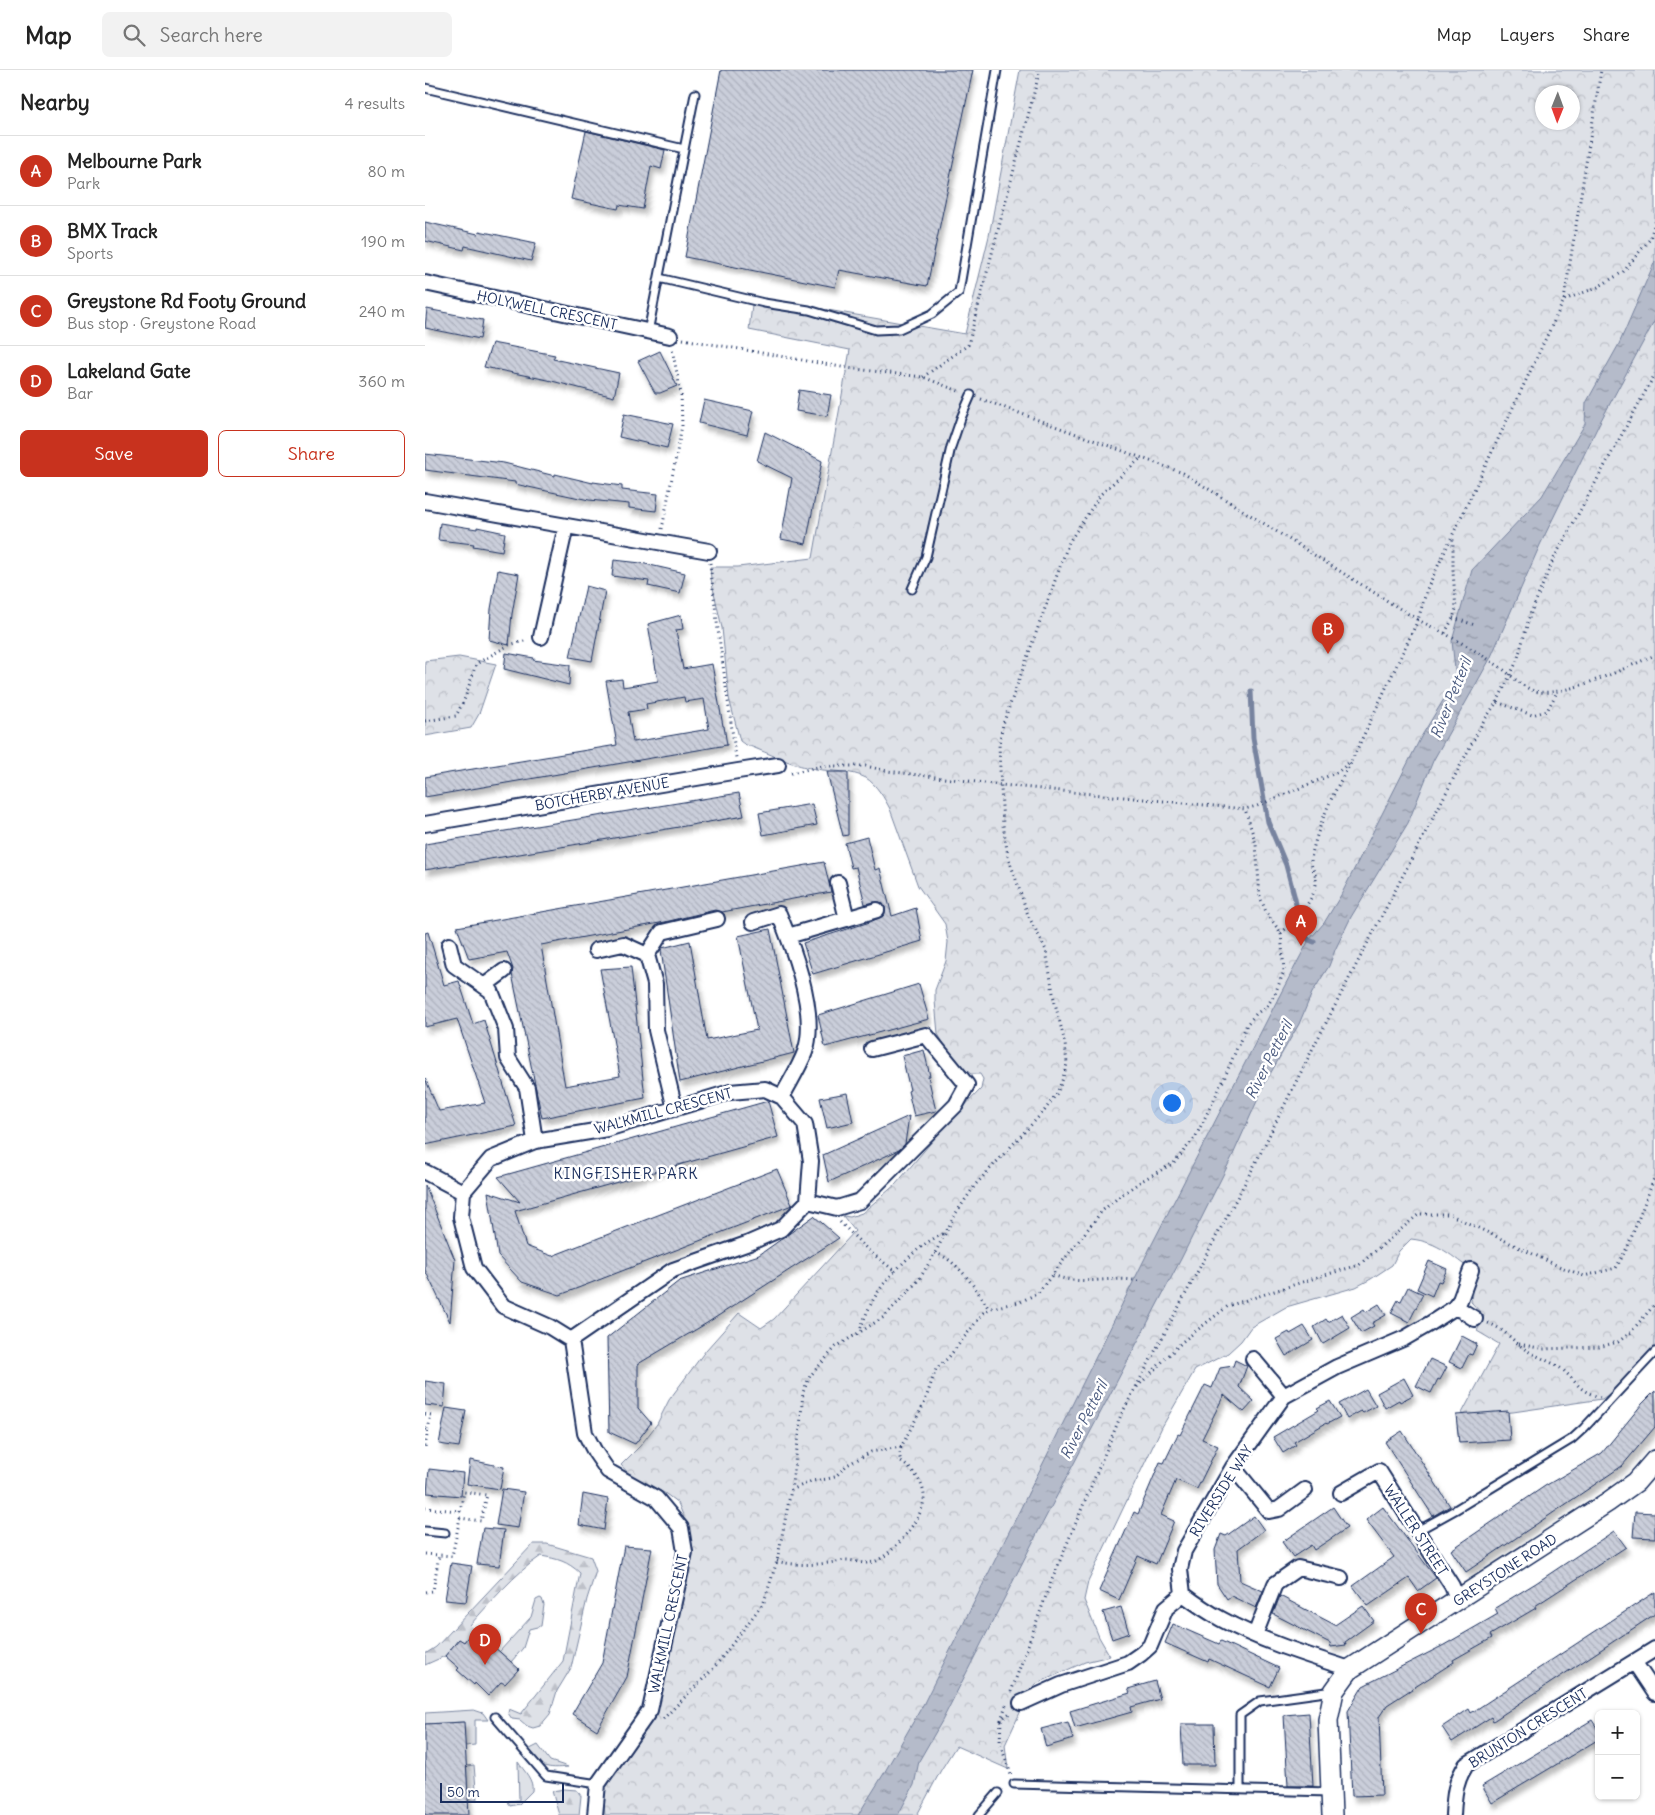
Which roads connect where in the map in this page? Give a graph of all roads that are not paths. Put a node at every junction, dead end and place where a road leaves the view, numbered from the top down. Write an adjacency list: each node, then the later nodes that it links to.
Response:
1 (997, 70): 5 (lane)
2 (425, 88): 4 (lane)
3 (695, 94): 4 (lane)
4 (684, 149): 5 (lane)
5 (659, 278): 7 (lane)
6 (425, 283): 7 (street, HOLYWELL CRESCENT)
7 (648, 332): 8 (street, HOLYWELL CRESCENT)
8 (670, 336)
9 (971, 395): 13 (lane)
10 (425, 501): 11 (street)
11 (566, 526): 12 (street); 14 (street)
12 (709, 551)
13 (912, 589)
14 (541, 637)
15 (779, 765): 16 (street, BOTCHERBY AVENUE)
16 (425, 824)
17 (838, 883): 20 (street)
18 (877, 910): 20 (street)
19 (717, 919): 25 (street)
20 (847, 919): 22 (street)
21 (753, 922): 22 (street)
22 (789, 936): 29 (street)
23 (449, 945): 27 (street)
24 (596, 950): 25 (street)
25 (647, 955): 30 (street)
26 (503, 970): 27 (street)
27 (484, 986): 31 (street)
28 (872, 1049): 34 (street)
29 (782, 1097): 30 (street, WALKMILL CRESCENT); 34 (street)
30 (675, 1109): 31 (street, WALKMILL CRESCENT)
31 (535, 1141): 33 (street, WALKMILL CRESCENT)
32 (425, 1172): 33 (street)
33 (463, 1192): 38 (street)
34 (808, 1201): 38 (street)
35 (1471, 1270): 36 (street)
36 (1454, 1308): 37 (street); 41 (street, RIVERSIDE WAY)
37 (1475, 1319)
38 (571, 1340): 60 (street, WALKMILL CRESCENT)
39 (1655, 1352): 47 (lane)
40 (1253, 1359): 41 (street)
41 (1284, 1396): 42 (street, RIVERSIDE WAY)
42 (1233, 1467): 44 (street); 50 (street, RIVERSIDE WAY)
43 (1653, 1467): 51 (street, GREYSTONE ROAD)
44 (1305, 1490)
45 (1341, 1493): 47 (street, WALLER STREET)
46 (425, 1531): 48 (lane)
47 (1417, 1532): 51 (street, WALLER STREET)
48 (445, 1533)
49 (1341, 1578): 52 (street)
50 (1183, 1594): 52 (street); 58 (street)
51 (1458, 1601): 55 (street, GREYSTONE ROAD)
52 (1255, 1635): 55 (street)
53 (1655, 1649): 54 (street, BRUNTON CRESCENT)
54 (1635, 1662): 57 (street); 68 (street, BRUNTON CRESCENT)
55 (1350, 1669): 56 (street, GREYSTONE ROAD)
56 (1334, 1690): 62 (lane); 63 (street, GREYSTONE ROAD)
57 (1655, 1693)
58 (1014, 1702)
59 (495, 1717): 60 (lane)
60 (597, 1784): 65 (street)
61 (1014, 1784): 62 (lane)
62 (1240, 1789): 63 (lane)
63 (1330, 1792): 67 (street, GREYSTONE ROAD)
64 (998, 1793): 66 (lane)
65 (595, 1815)
66 (979, 1815)
67 (1332, 1815)
68 (1453, 1815)

